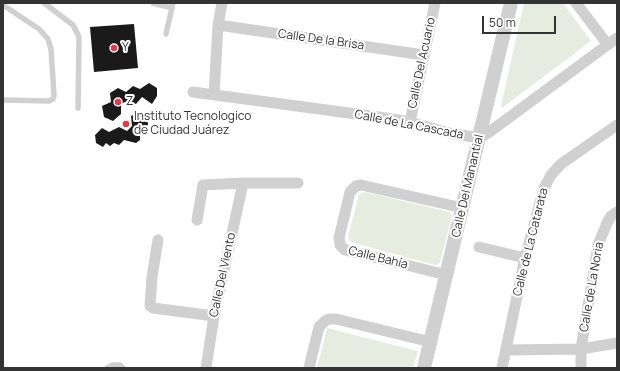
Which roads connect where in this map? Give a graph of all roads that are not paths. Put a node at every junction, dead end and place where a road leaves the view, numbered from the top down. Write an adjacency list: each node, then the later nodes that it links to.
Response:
1 (44, 3): 16 (lane)
2 (153, 3): 8 (lane)
3 (222, 3): 9 (street)
4 (435, 3): 12 (street, Calle Del Acuario)
5 (511, 3): 19 (street, Calle Del Manantial)
6 (576, 3): 11 (street)
7 (3, 5): 15 (lane)
8 (172, 5): 10 (lane)
9 (218, 25): 12 (street, Calle De la Brisa); 14 (street)
10 (166, 34)
11 (613, 41): 19 (street, Calle de La Cascada)
12 (424, 55): 17 (street, Calle Del Acuario)
13 (193, 92): 14 (street, Calle de La Cascada)
14 (214, 95): 17 (street, Calle de La Cascada)
15 (3, 100)
16 (78, 108)
17 (410, 122): 19 (street, Calle de La Cascada)
18 (617, 125): 27 (street, Calle de La Catarata)
19 (480, 138): 22 (street, Calle Del Manantial)
20 (243, 183): 21 (street); 24 (street); 29 (street, Calle Del Viento)
21 (298, 183)
22 (463, 208): 28 (street, Calle Del Manantial); 28 (street, Calle Bahía)
23 (617, 212): 32 (street, Calle de La Noria)
24 (197, 220)
25 (158, 240): 29 (street)
26 (479, 247): 27 (street)
27 (525, 258): 33 (street, Calle de La Catarata)
28 (447, 275): 30 (street, Calle Del Manantial)
29 (214, 316): 36 (street, Calle Del Viento)
30 (430, 342): 37 (street); 38 (street, Calle Del Manantial)
31 (617, 343): 32 (street)
32 (581, 349): 33 (street); 40 (street, Calle de La Noria)
33 (506, 350): 39 (street, Calle de La Catarata)
34 (107, 368): 35 (lane)
35 (123, 368)
36 (206, 368)
37 (309, 368)
38 (424, 368)
39 (502, 368)
40 (581, 368)

